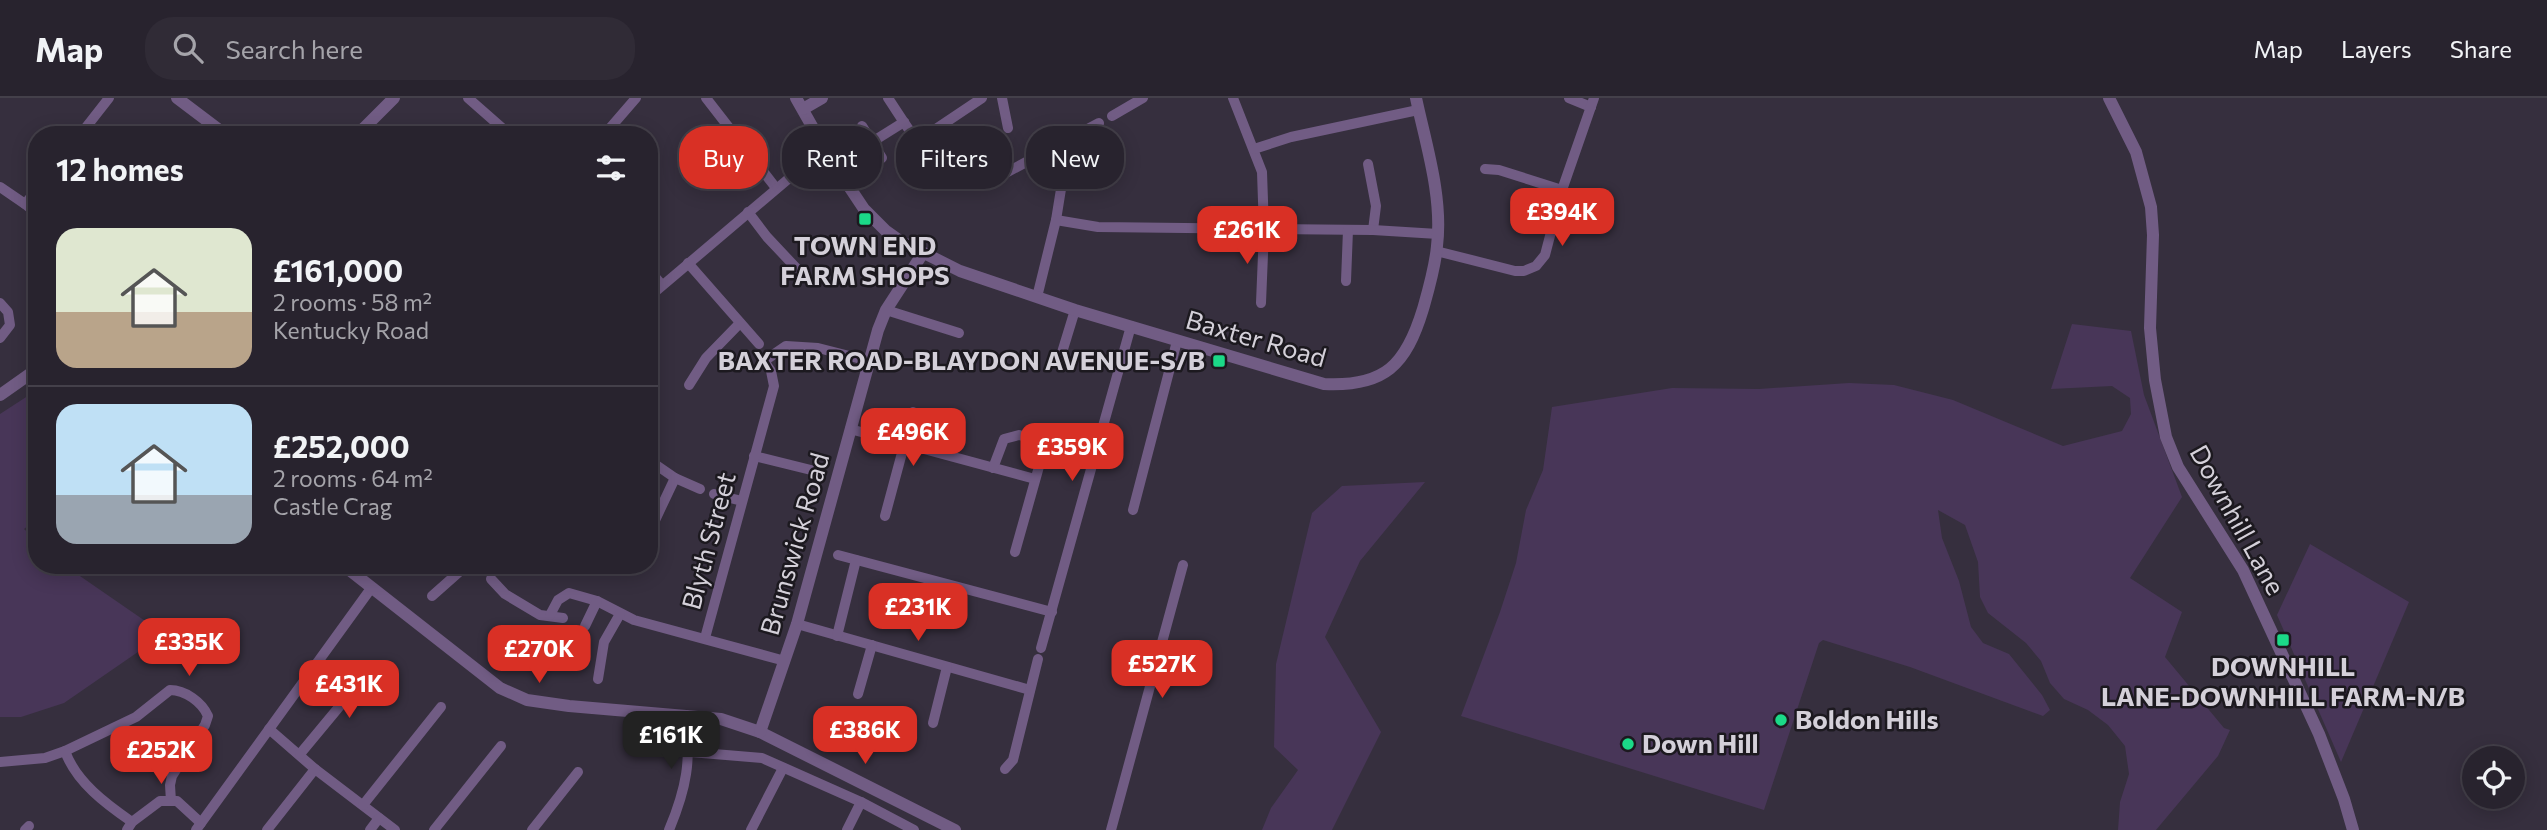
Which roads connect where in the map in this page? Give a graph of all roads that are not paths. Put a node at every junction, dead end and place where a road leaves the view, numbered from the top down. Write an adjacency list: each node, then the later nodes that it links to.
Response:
1 (109, 98): 21 (street)
2 (177, 98): 22 (street)
3 (394, 98): 23 (street)
4 (468, 98): 24 (street)
5 (636, 98): 25 (street)
6 (706, 98): 37 (street)
7 (822, 98): 16 (street)
8 (888, 98): 19 (street)
9 (982, 98): 28 (street)
10 (1002, 98): 29 (street)
11 (1143, 98): 18 (street)
12 (1233, 98): 32 (street)
13 (1569, 98): 15 (street)
14 (2109, 98): 145 (street, Downhill Lane)
15 (1593, 103): 40 (street)
16 (800, 104): 26 (street, Baxter Road)
17 (1417, 104): 32 (street); 49 (street, Baxter Road)
18 (1112, 116)
19 (904, 122): 27 (street); 31 (street)
20 (1100, 123): 30 (street)
21 (89, 126)
22 (214, 126)
23 (366, 126)
24 (498, 126)
25 (612, 126)
26 (812, 126)
27 (907, 126)
28 (940, 126)
29 (1008, 126)
30 (1094, 126)
31 (882, 136)
32 (1254, 149): 46 (street)
33 (1368, 164): 48 (street)
34 (1485, 169): 40 (street)
35 (782, 183): 37 (street)
36 (0, 187): 42 (street)
37 (776, 188): 44 (street)
38 (851, 189): 51 (street, Baxter Road)
39 (1061, 189): 45 (street)
40 (1562, 190): 50 (street)
41 (28, 200): 42 (street)
42 (25, 204): 43 (street)
43 (28, 206)
44 (748, 212): 52 (street); 53 (street)
45 (1056, 220): 46 (street); 58 (street)
46 (1264, 230): 47 (street); 60 (street)
47 (1348, 230): 48 (street); 55 (street)
48 (1373, 230): 49 (street)
49 (1438, 233): 50 (street, Baxter Road)
50 (1436, 251): 67 (street, Baxter Road)
51 (923, 253): 58 (street, Baxter Road); 61 (street, Brunswick Road)
52 (688, 263): 56 (street); 63 (street)
53 (799, 271)
54 (658, 280): 56 (street)
55 (1346, 281)
56 (662, 285): 57 (street)
57 (658, 289)
58 (1037, 297): 62 (street, Baxter Road)
59 (0, 303): 66 (street)
60 (1261, 303)
61 (886, 310): 65 (street); 70 (street, Brunswick Road)
62 (1075, 310): 64 (street, Baxter Road); 69 (street)
63 (740, 323): 68 (street); 72 (street)
64 (1131, 326): 67 (street, Baxter Road); 99 (street)
65 (959, 333)
66 (0, 338)
67 (1177, 341): 86 (street)
68 (759, 344)
69 (1060, 359)
70 (869, 360): 75 (street, Brunswick Road); 77 (street, Blyth Street)
71 (28, 375): 73 (street)
72 (689, 385)
73 (0, 395)
74 (913, 412): 76 (street)
75 (850, 429): 76 (street); 103 (street, Brunswick Road)
76 (903, 444): 79 (street); 88 (street)
77 (754, 456): 80 (street, Blyth Street); 85 (street, Blyth Street)
78 (658, 466): 81 (street)
79 (993, 468): 82 (street); 82 (street)
80 (811, 470)
81 (675, 478): 83 (street); 87 (street)
82 (1035, 479): 89 (street)
83 (700, 489)
84 (714, 494): 85 (street)
85 (742, 501): 106 (street, Blyth Street)
86 (1133, 510)
87 (658, 514)
88 (885, 516)
89 (1015, 552)
90 (838, 555): 91 (street)
91 (856, 560): 99 (street); 105 (street)
92 (1183, 565): 144 (street)
93 (355, 574): 96 (street)
94 (457, 574): 97 (street)
95 (491, 579): 101 (street)
96 (372, 587): 115 (street); 117 (street)
97 (432, 596)
98 (597, 601): 100 (street); 101 (street); 104 (street)
99 (1052, 612): 112 (street)
100 (620, 614): 106 (street); 111 (street)
101 (550, 615): 102 (street)
102 (563, 618)
103 (797, 624): 105 (street); 108 (street, Brunswick Road)
104 (585, 626)
105 (837, 636): 107 (street)
106 (705, 638): 108 (street)
107 (872, 645): 110 (street); 113 (street)
108 (785, 661): 118 (street, Brunswick Road)
109 (373, 666): 122 (street)
110 (947, 667): 112 (street); 116 (street)
111 (598, 679)
112 (1030, 690): 126 (street)
113 (858, 694)
114 (441, 707): 130 (street)
115 (686, 715): 118 (street); 121 (street)
116 (933, 723)
117 (269, 729): 122 (street); 133 (street)
118 (760, 733): 143 (street)
119 (501, 746): 137 (street)
120 (65, 751): 123 (street); 128 (street); 132 (street)
121 (690, 752): 124 (street); 139 (street)
122 (300, 754): 125 (street)
123 (0, 762)
124 (783, 768): 129 (street); 140 (street)
125 (315, 769): 130 (street); 134 (street)
126 (1005, 769)
127 (578, 772): 138 (street)
128 (171, 801): 132 (street); 133 (street)
129 (861, 802): 141 (street); 142 (street)
130 (363, 805): 131 (street)
131 (379, 818): 135 (street); 136 (street)
132 (130, 826)
133 (198, 827)
134 (267, 830)
135 (370, 830)
136 (395, 830)
137 (434, 830)
138 (532, 830)
139 (669, 830)
140 (751, 830)
141 (847, 830)
142 (914, 830)
143 (955, 830)
144 (1111, 830)
145 (2353, 830)

